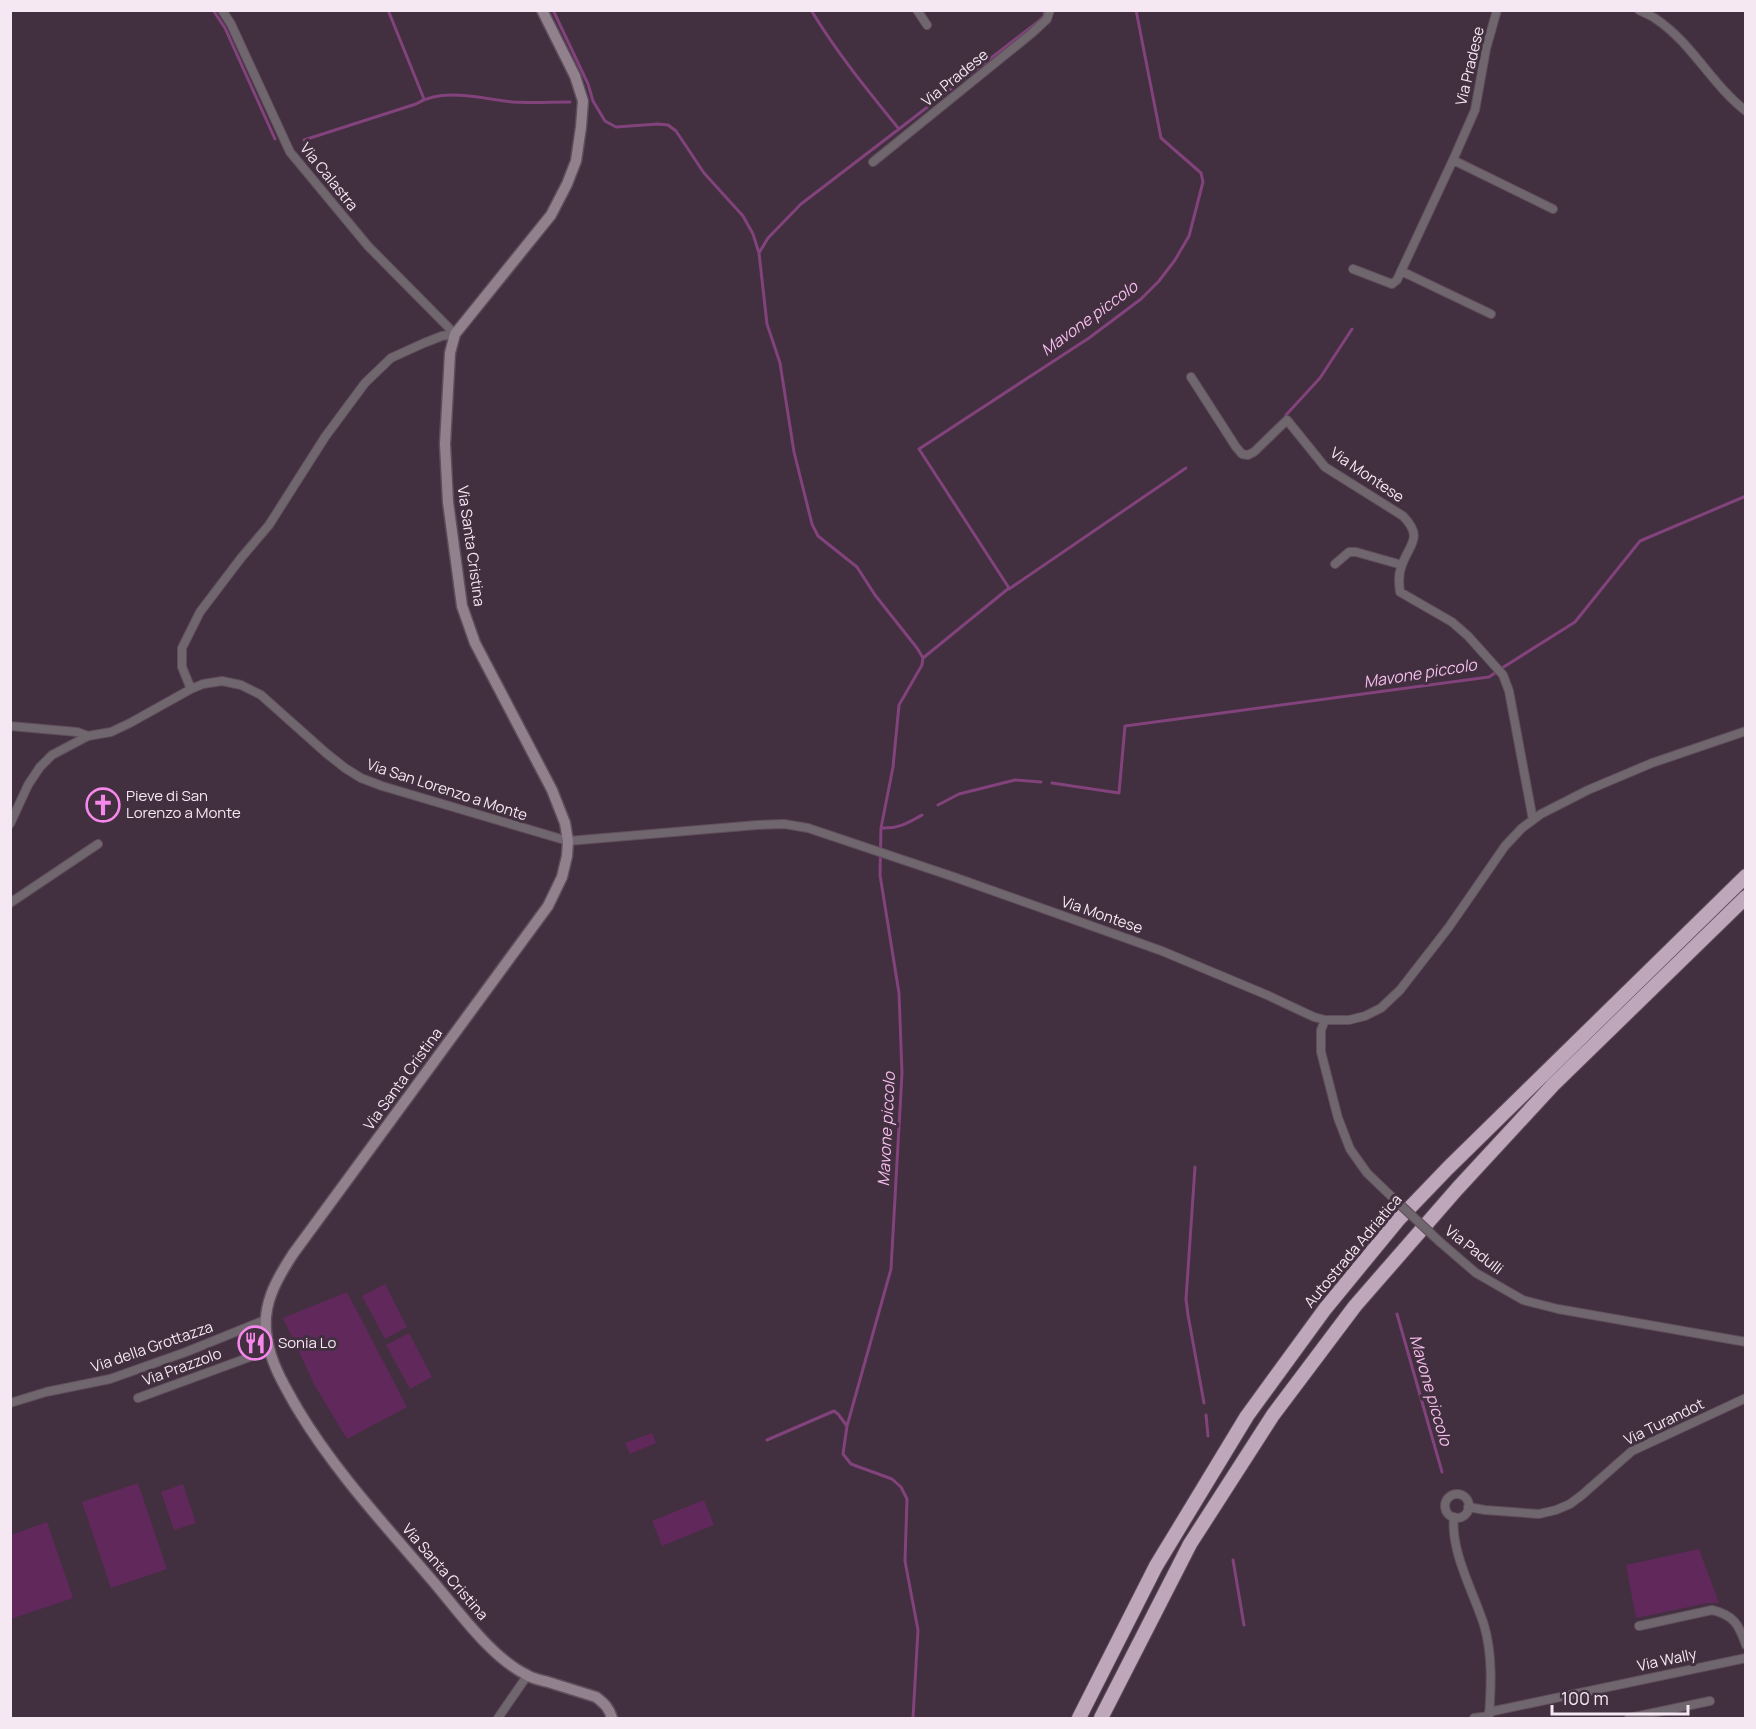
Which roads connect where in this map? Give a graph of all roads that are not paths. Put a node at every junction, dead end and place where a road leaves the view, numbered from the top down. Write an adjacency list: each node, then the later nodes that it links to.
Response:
1 (222, 10): 15 (street, Via Calastra)
2 (542, 10): 15 (street, Via Santa Cristina)
3 (917, 10): 7 (street)
4 (1050, 10): 10 (street, Via Pradese)
5 (1497, 10): 9 (street, Via Pradese)
6 (1639, 10): 8 (street)
7 (927, 25)
8 (1746, 111)
9 (1453, 160): 11 (street); 13 (street, Via Pradese)
10 (873, 162)
11 (1553, 209)
12 (1353, 269): 13 (street)
13 (1401, 272): 14 (street)
14 (1491, 314)
15 (455, 334): 19 (street); 25 (street, Via Santa Cristina)
16 (1191, 377): 18 (street, Via Montese)
17 (1335, 564): 18 (street)
18 (1402, 565): 23 (street, Via Montese)
19 (191, 689): 22 (street, Via San Lorenzo a Monte); 25 (street, Via San Lorenzo a Monte)
20 (10, 726): 22 (street)
21 (1746, 731): 23 (street, Via Montese)
22 (88, 736): 24 (street, Via San Lorenzo a Monte)
23 (1533, 820): 30 (street, Via Montese)
24 (10, 824)
25 (568, 841): 30 (street, Via Montese); 31 (street, Via Santa Cristina)
26 (98, 844): 29 (street)
27 (1746, 876): 47 (highway, Autostrada Adriatica)
28 (1746, 897): 48 (highway)
29 (10, 903)
30 (1325, 1020): 32 (street, Via Padulli, bridge)
31 (265, 1320): 33 (street, Via Santa Cristina); 36 (street, Via della Grottazza)
32 (1746, 1342)
33 (269, 1350): 34 (street, Via Prazzolo); 42 (street, Via Santa Cristina)
34 (138, 1398)
35 (1746, 1398): 37 (street, Via Turandot)
36 (10, 1403)
37 (1468, 1507): 38 (street); 38 (street)
38 (1454, 1517): 44 (street)
39 (1639, 1626): 40 (street)
40 (1746, 1645)
41 (1746, 1658): 44 (street, Via Wally)
42 (527, 1676): 45 (street); 46 (street, Via Santa Cristina)
43 (1710, 1701): 50 (street)
44 (1489, 1715): 49 (street, Via Wally)
45 (498, 1719)
46 (612, 1719)
47 (1079, 1719)
48 (1101, 1719)
49 (1474, 1719)
50 (1629, 1719)

